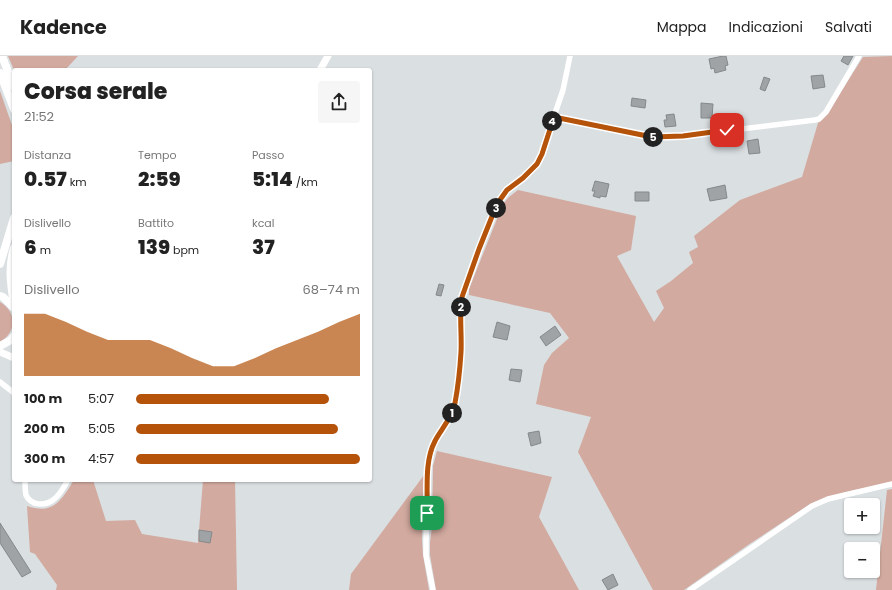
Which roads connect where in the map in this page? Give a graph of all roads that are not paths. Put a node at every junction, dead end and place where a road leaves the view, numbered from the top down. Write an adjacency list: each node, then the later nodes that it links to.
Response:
1 (2, 56): 7 (main road)
2 (328, 56): 5 (street)
3 (570, 56): 9 (street)
4 (859, 56): 9 (street)
5 (321, 68)
6 (0, 73): 8 (main road)
7 (12, 82)
8 (12, 104)
9 (554, 117): 25 (street)
10 (12, 225): 12 (main road)
11 (12, 254): 13 (main road)
12 (0, 264)
13 (12, 291)
14 (0, 296): 15 (main road)
15 (12, 304)
16 (12, 339): 17 (main road)
17 (0, 346)
18 (0, 352): 19 (street)
19 (12, 357)
20 (0, 382): 21 (street)
21 (12, 391)
22 (25, 482): 23 (street)
23 (67, 482)
24 (892, 484): 26 (street)
25 (433, 590)
26 (690, 590)

